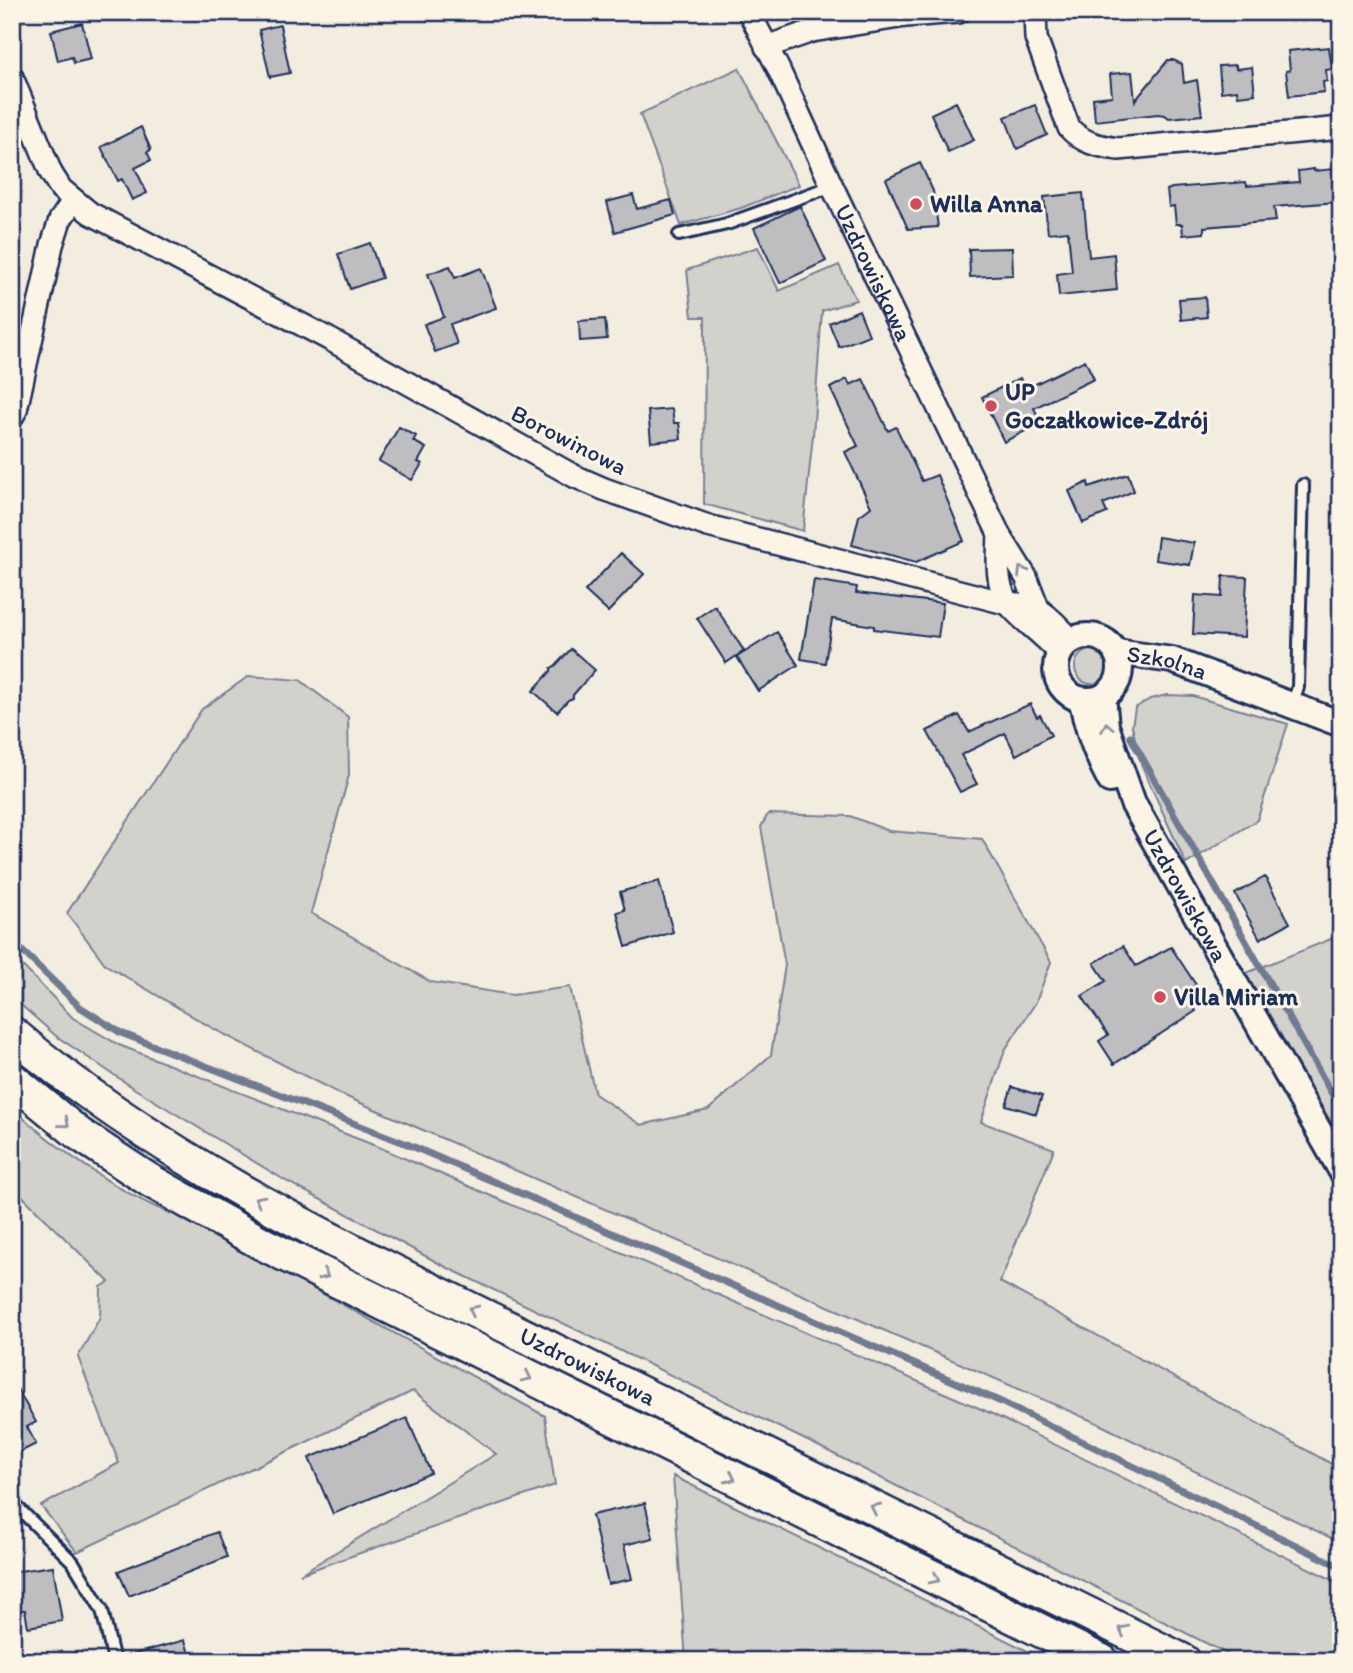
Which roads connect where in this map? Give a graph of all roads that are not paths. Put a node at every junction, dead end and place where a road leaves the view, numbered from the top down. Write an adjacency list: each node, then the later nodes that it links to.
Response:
1 (749, 12): 4 (street, Uzdrowiskowa)
2 (959, 12): 4 (street)
3 (1035, 12): 6 (street)
4 (766, 47): 7 (street, Uzdrowiskowa)
5 (12, 77): 8 (street, Borowinowa)
6 (1341, 128)
7 (832, 186): 9 (lane); 12 (street, Uzdrowiskowa)
8 (74, 201): 10 (street); 14 (street, Borowinowa)
9 (679, 235)
10 (12, 417)
11 (1303, 485): 20 (lane)
12 (999, 534): 13 (street, Uzdrowiskowa); 16 (street, Uzdrowiskowa, one-way to 12)
13 (998, 566): 14 (street); 15 (street, Uzdrowiskowa)
14 (967, 592): 15 (street, Borowinowa)
15 (1009, 604): 16 (street, Borowinowa); 17 (street)
16 (1040, 610): 17 (street)
17 (1065, 646): 18 (street); 19 (street)
18 (1118, 662): 19 (street); 20 (street, Szkolna)
19 (1093, 699): 24 (street, Uzdrowiskowa)
20 (1292, 706): 21 (street, Szkolna)
21 (1341, 724)
22 (12, 1033): 28 (main road, Uzdrowiskowa, one-way to 22)
23 (12, 1079): 27 (main road, Uzdrowiskowa, one-way to 27)
24 (1341, 1170)
25 (12, 1502): 26 (lane)
26 (114, 1661)
27 (1102, 1661)
28 (1184, 1661)

